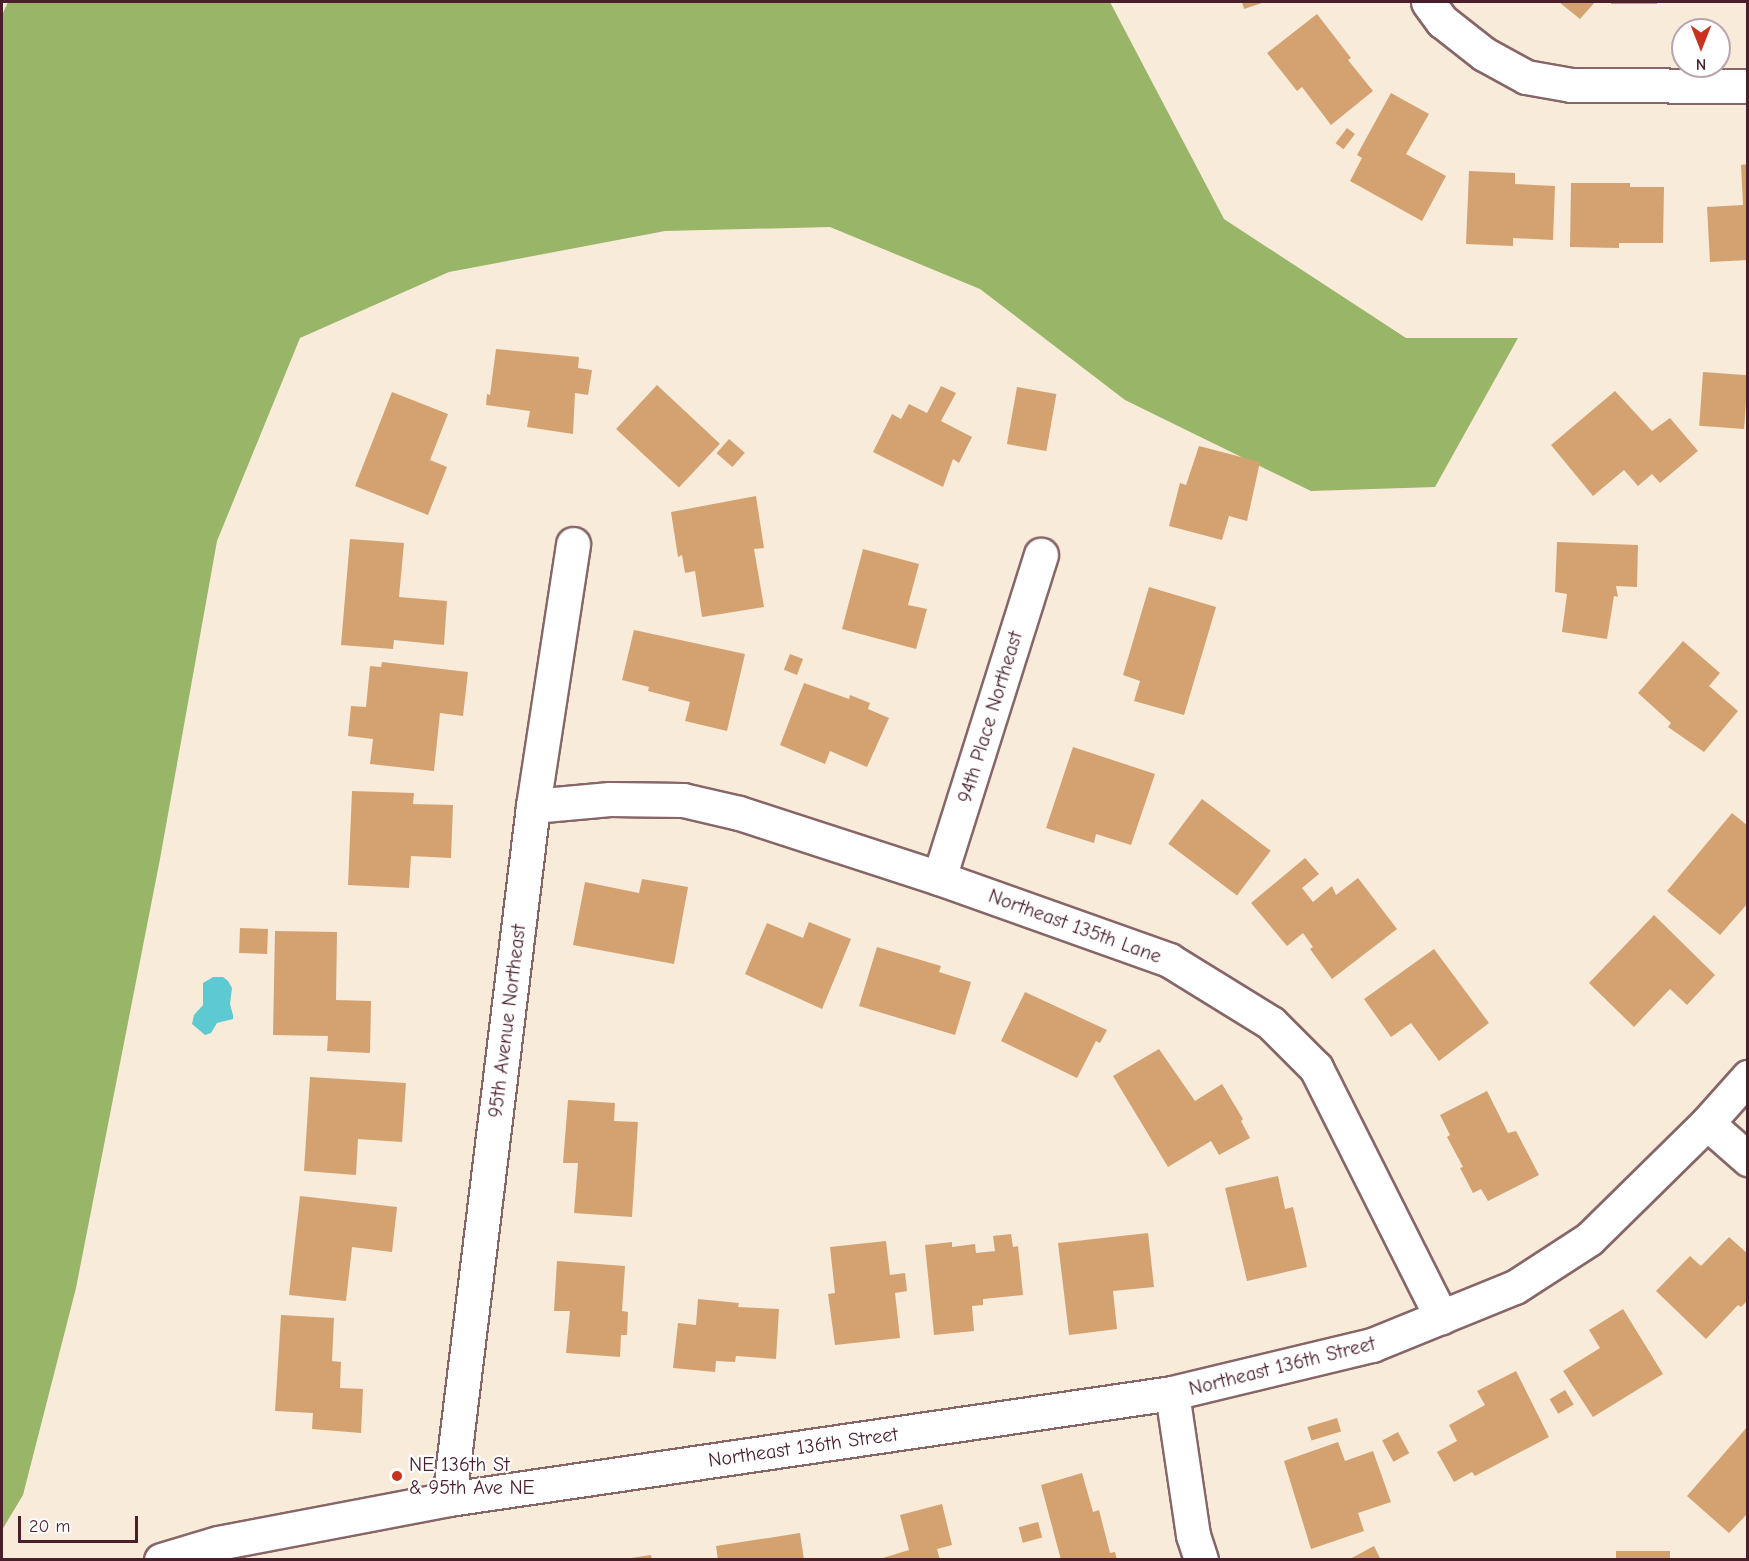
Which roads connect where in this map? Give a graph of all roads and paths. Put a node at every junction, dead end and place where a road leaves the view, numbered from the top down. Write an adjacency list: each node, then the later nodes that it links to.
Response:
1 (1435, 11): 2 (street)
2 (1748, 86)
3 (573, 544): 5 (street, 95th Avenue Northeast)
4 (1041, 555): 6 (street, 94th Place Northeast)
5 (533, 806): 6 (street, Northeast 135th Lane); 12 (street, 95th Avenue Northeast)
6 (939, 878): 10 (street, Northeast 135th Lane)
7 (1748, 1077): 8 (street, Northeast 136th Street)
8 (1707, 1123): 9 (street); 10 (street, Northeast 136th Street)
9 (1748, 1160)
10 (1441, 1317): 11 (street, Northeast 136th Street)
11 (1172, 1393): 12 (street, Northeast 136th Street); 14 (street)
12 (449, 1499): 13 (street, Northeast 136th Street)
13 (161, 1560)
14 (1202, 1560)

